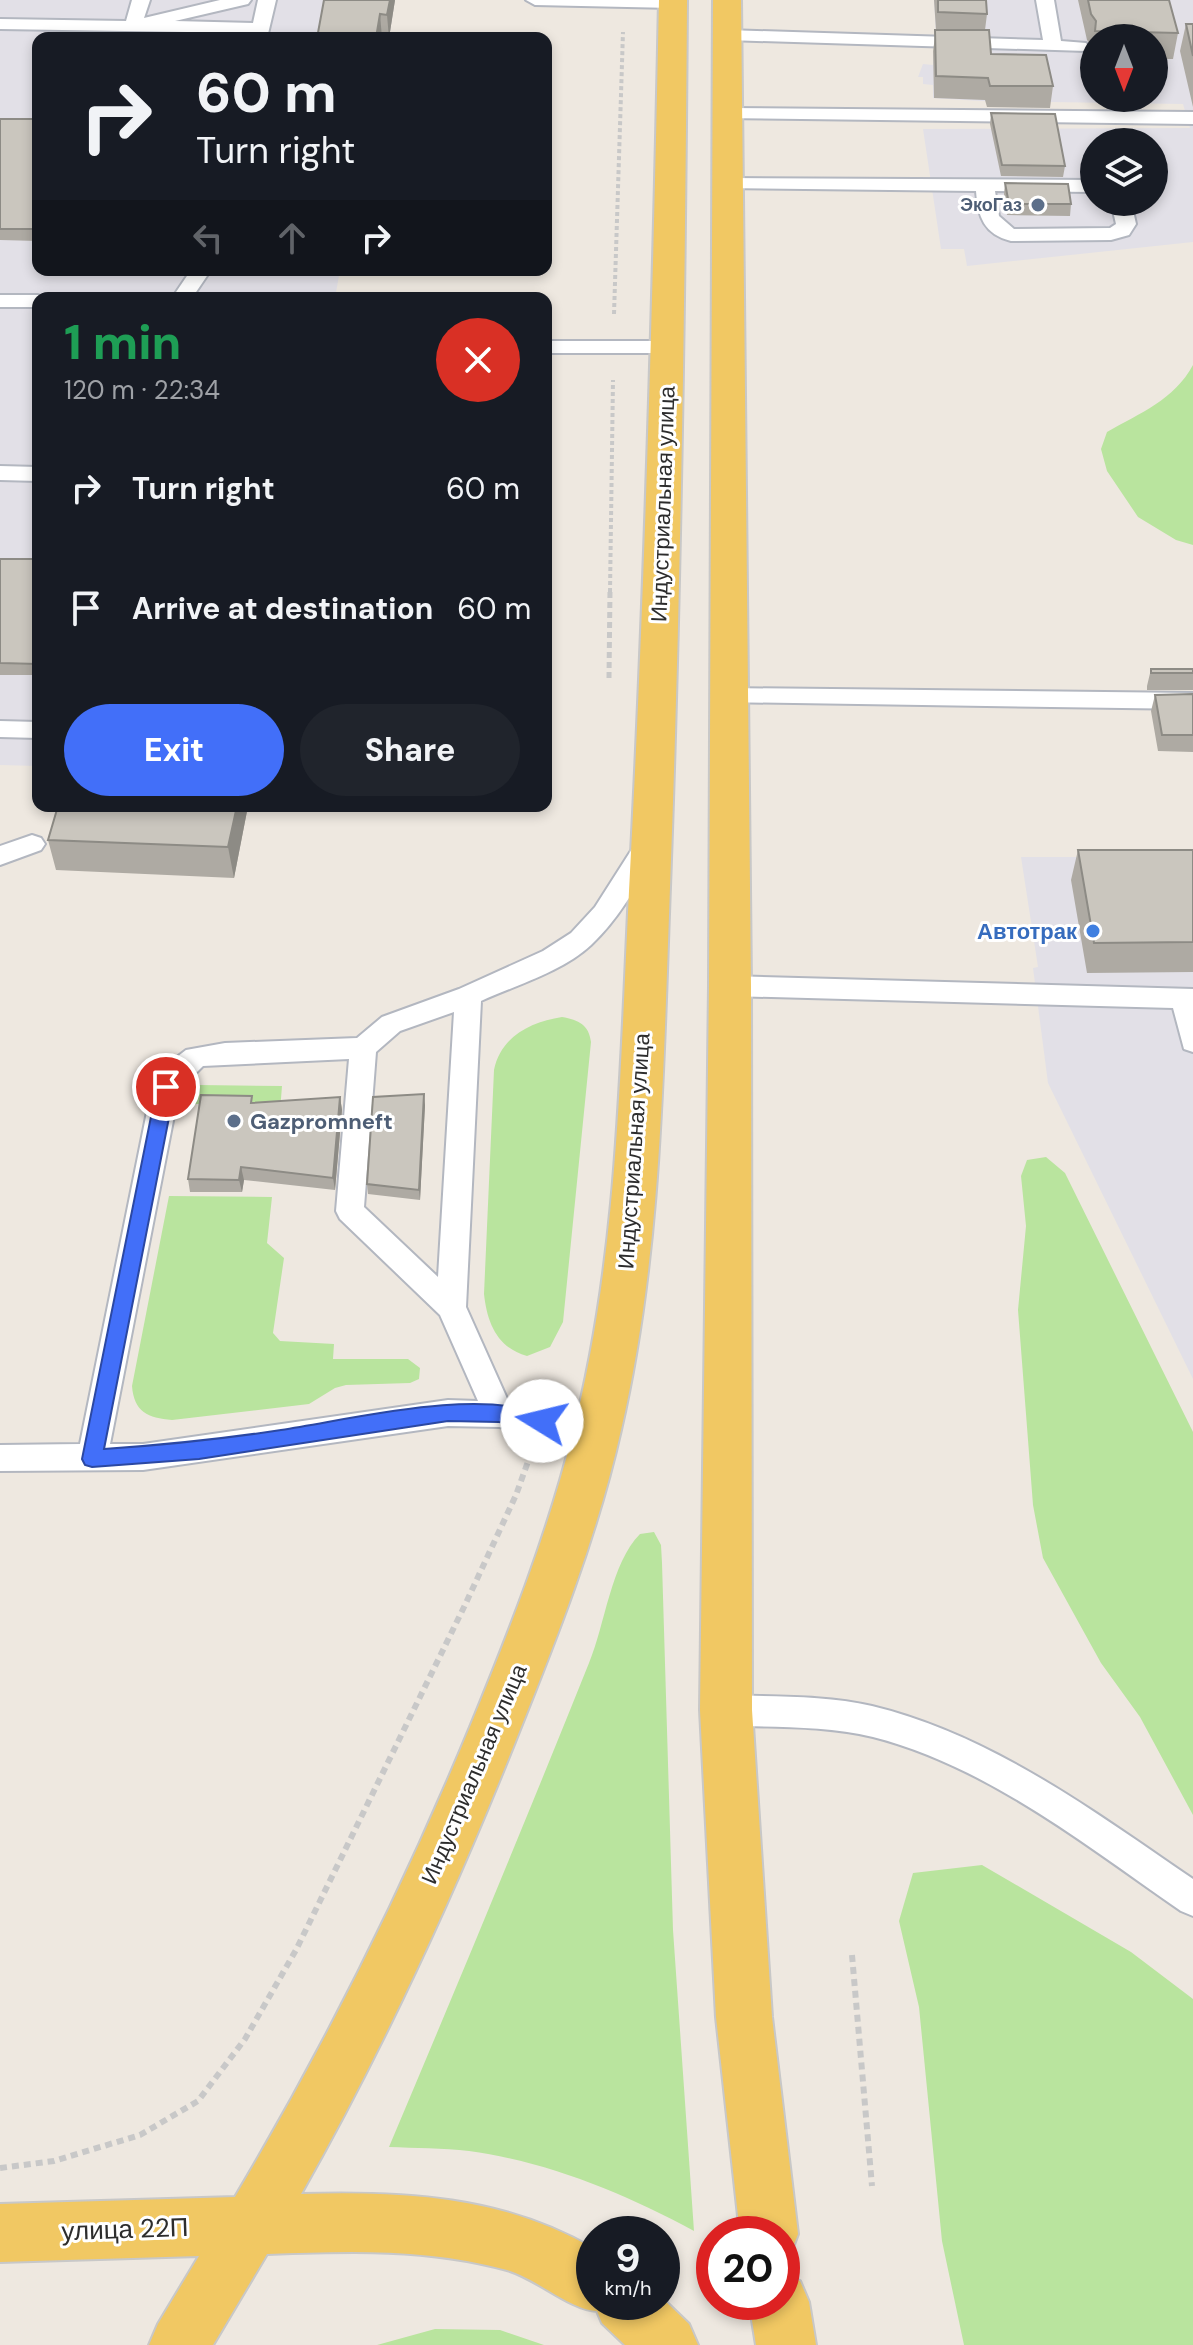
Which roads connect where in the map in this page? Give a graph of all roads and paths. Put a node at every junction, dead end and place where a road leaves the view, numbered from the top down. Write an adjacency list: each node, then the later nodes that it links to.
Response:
1 (141, 0): 9 (lane)
2 (242, 0): 9 (lane)
3 (267, 0): 11 (lane)
4 (535, 0): 6 (lane)
5 (1045, 0): 12 (lane)
6 (673, 2): 23 (main road, Индустриальная улица)
7 (727, 18): 12 (lane); 14 (main road)
8 (0, 24): 9 (lane)
9 (133, 26): 10 (lane)
10 (241, 32)
11 (259, 32)
12 (1053, 46): 13 (lane)
13 (1080, 47)
14 (727, 114): 15 (lane); 16 (main road)
15 (1193, 118)
16 (728, 184): 17 (lane); 26 (main road)
17 (985, 186): 18 (lane); 19 (lane)
18 (1080, 186)
19 (1124, 216)
20 (0, 301): 21 (lane)
21 (32, 301)
22 (552, 347): 23 (lane)
23 (669, 347): 30 (main road, Индустриальная улица)
24 (0, 473): 25 (lane)
25 (32, 474)
26 (729, 696): 27 (lane); 33 (main road)
27 (1193, 701)
28 (0, 729): 29 (lane)
29 (32, 730)
30 (652, 837): 34 (lane); 40 (main road, Индустриальная улица)
31 (32, 844): 32 (lane)
32 (0, 856)
33 (730, 986): 35 (lane); 43 (main road)
34 (468, 996): 37 (lane); 38 (lane)
35 (1189, 999): 36 (lane)
36 (1193, 1042)
37 (363, 1048): 38 (lane); 42 (lane)
38 (451, 1307): 39 (lane)
39 (499, 1414): 40 (lane); 42 (lane)
40 (597, 1430): 50 (main road, Индустриальная улица)
41 (0, 1458): 42 (lane)
42 (92, 1459)
43 (726, 1710): 44 (lane); 49 (main road)
44 (1193, 1899)
45 (296, 1950): 47 (path)
46 (852, 1955): 48 (path)
47 (0, 2168)
48 (872, 2186)
49 (767, 2216)
50 (251, 2225): 51 (main road, улица 22П); 52 (main road, улица 22П); 55 (main road, Индустриальная улица)
51 (0, 2233)
52 (576, 2269)
53 (642, 2320): 56 (main road)
54 (782, 2320): 57 (main road)
55 (179, 2345)
56 (668, 2345)
57 (786, 2345)

